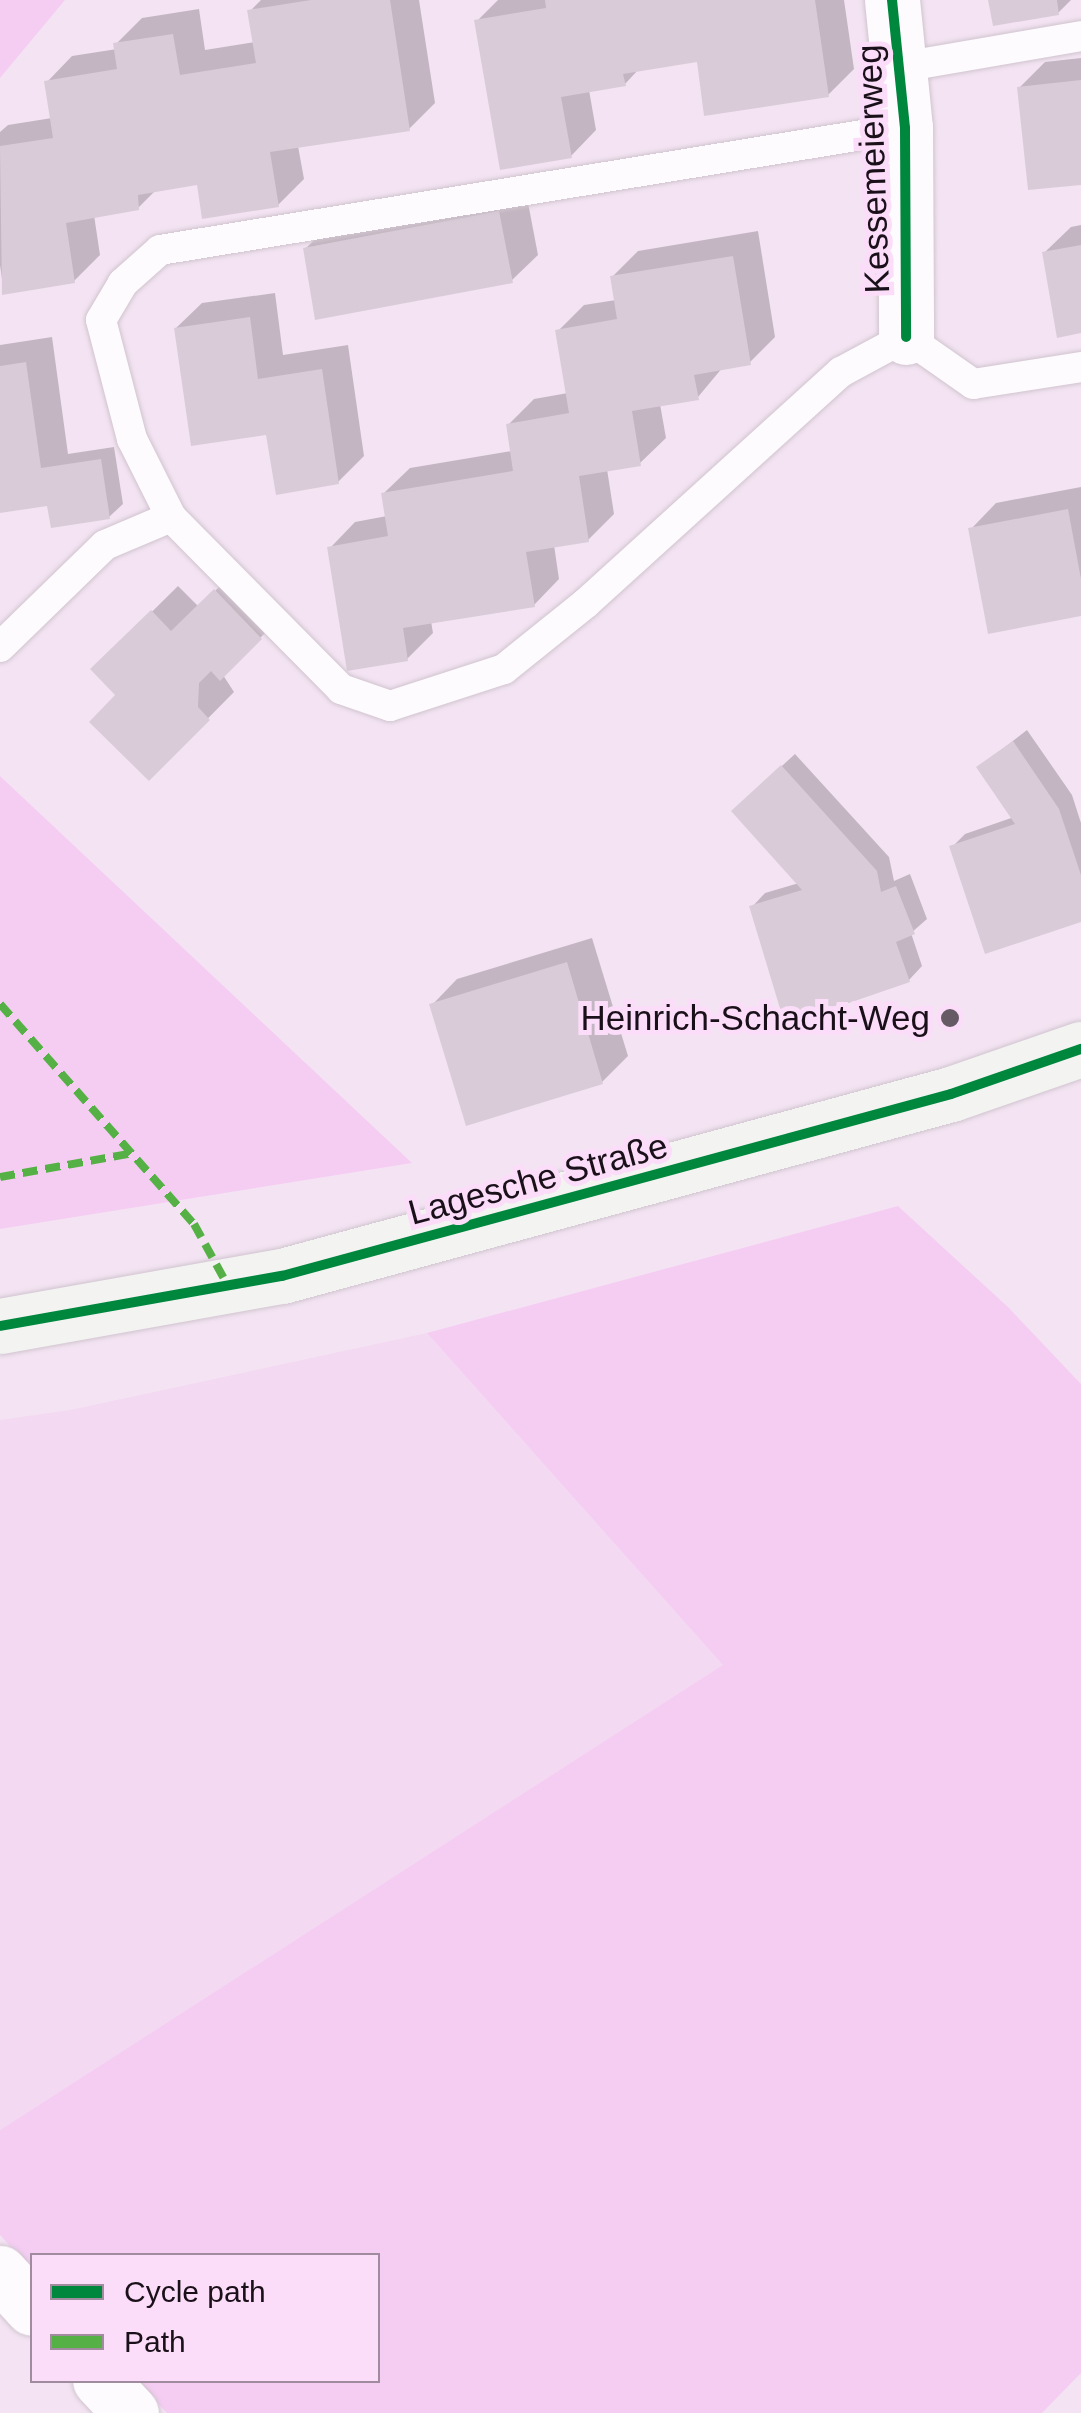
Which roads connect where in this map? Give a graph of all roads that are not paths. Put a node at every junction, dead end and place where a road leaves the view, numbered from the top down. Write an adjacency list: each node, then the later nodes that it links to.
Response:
1 (892, 0): 3 (street, Kessemeierweg)
2 (1081, 36): 3 (lane)
3 (902, 68): 4 (street, Kessemeierweg)
4 (906, 128): 5 (street, Kessemeierweg); 7 (lane, Kessemeierweg)
5 (906, 337): 6 (lane); 7 (lane, Kessemeierweg)
6 (1081, 367)
7 (172, 517): 8 (lane)
8 (0, 648)
9 (1081, 1049): 10 (street, Lagesche Straße)
10 (0, 1326)
11 (0, 2273): 12 (street)
12 (30, 2306)
13 (103, 2383): 14 (street)
14 (130, 2413)

